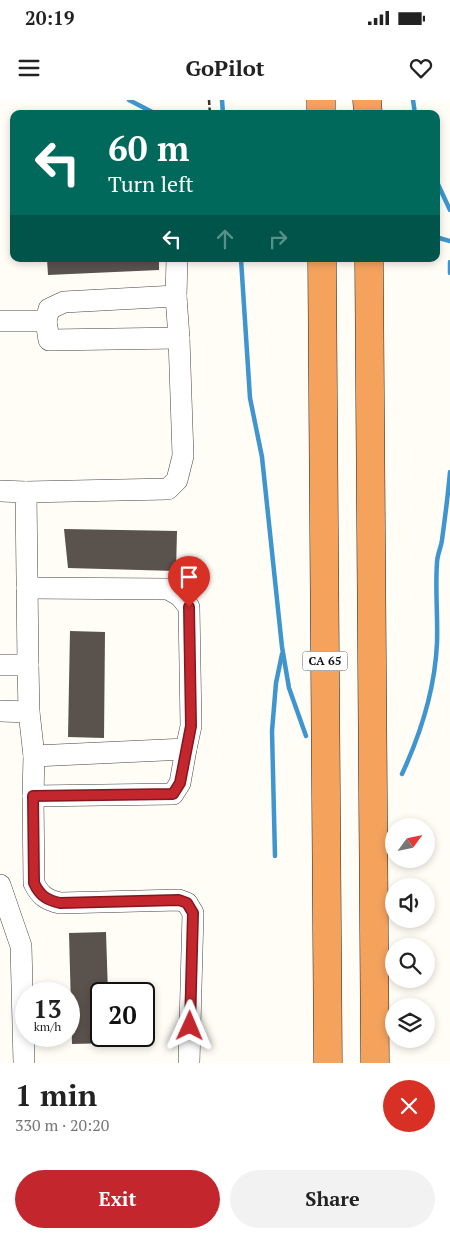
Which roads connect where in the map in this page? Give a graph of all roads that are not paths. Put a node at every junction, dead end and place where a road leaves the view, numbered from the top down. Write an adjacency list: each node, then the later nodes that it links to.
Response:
1 (177, 262): 4 (lane)
2 (322, 262): 22 (highway, CA 65)
3 (369, 262): 23 (highway)
4 (176, 296): 6 (lane); 7 (lane)
5 (0, 321): 6 (lane)
6 (46, 321): 7 (lane)
7 (179, 338): 9 (lane)
8 (0, 491): 9 (lane)
9 (26, 492): 10 (lane)
10 (27, 588): 12 (lane); 15 (lane)
11 (0, 665): 12 (lane)
12 (28, 665): 14 (lane)
13 (0, 711): 14 (lane)
14 (29, 712): 16 (lane)
15 (186, 749): 16 (lane); 17 (lane)
16 (34, 756): 17 (lane)
17 (33, 796): 21 (lane)
18 (0, 885): 19 (lane)
19 (8, 936): 20 (lane)
20 (24, 1063)
21 (189, 1063)
22 (328, 1063)
23 (375, 1063)

